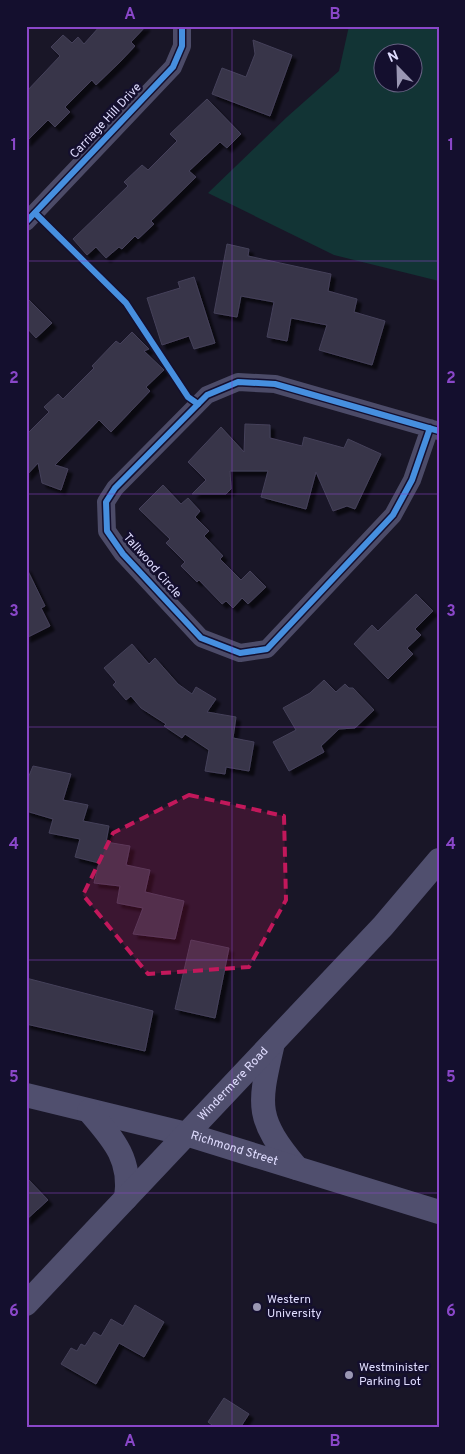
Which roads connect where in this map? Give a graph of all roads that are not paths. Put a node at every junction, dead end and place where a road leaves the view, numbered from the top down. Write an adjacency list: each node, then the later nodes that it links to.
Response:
1 (182, 26): 2 (street, Carriage Hill Drive)
2 (26, 222)
3 (434, 429): 3 (street, Tallwood Circle)
4 (439, 860): 5 (main road, Windermere Road)
5 (273, 1043): 8 (main road, Windermere Road); 9 (main road)
6 (26, 1095): 7 (main road, Richmond Street)
7 (89, 1111): 8 (main road, Richmond Street); 10 (main road)
8 (186, 1134): 9 (main road, Richmond Street); 10 (main road, Windermere Road)
9 (297, 1168): 11 (main road, Richmond Street)
10 (126, 1198): 12 (main road, Windermere Road)
11 (439, 1212)
12 (26, 1304)

